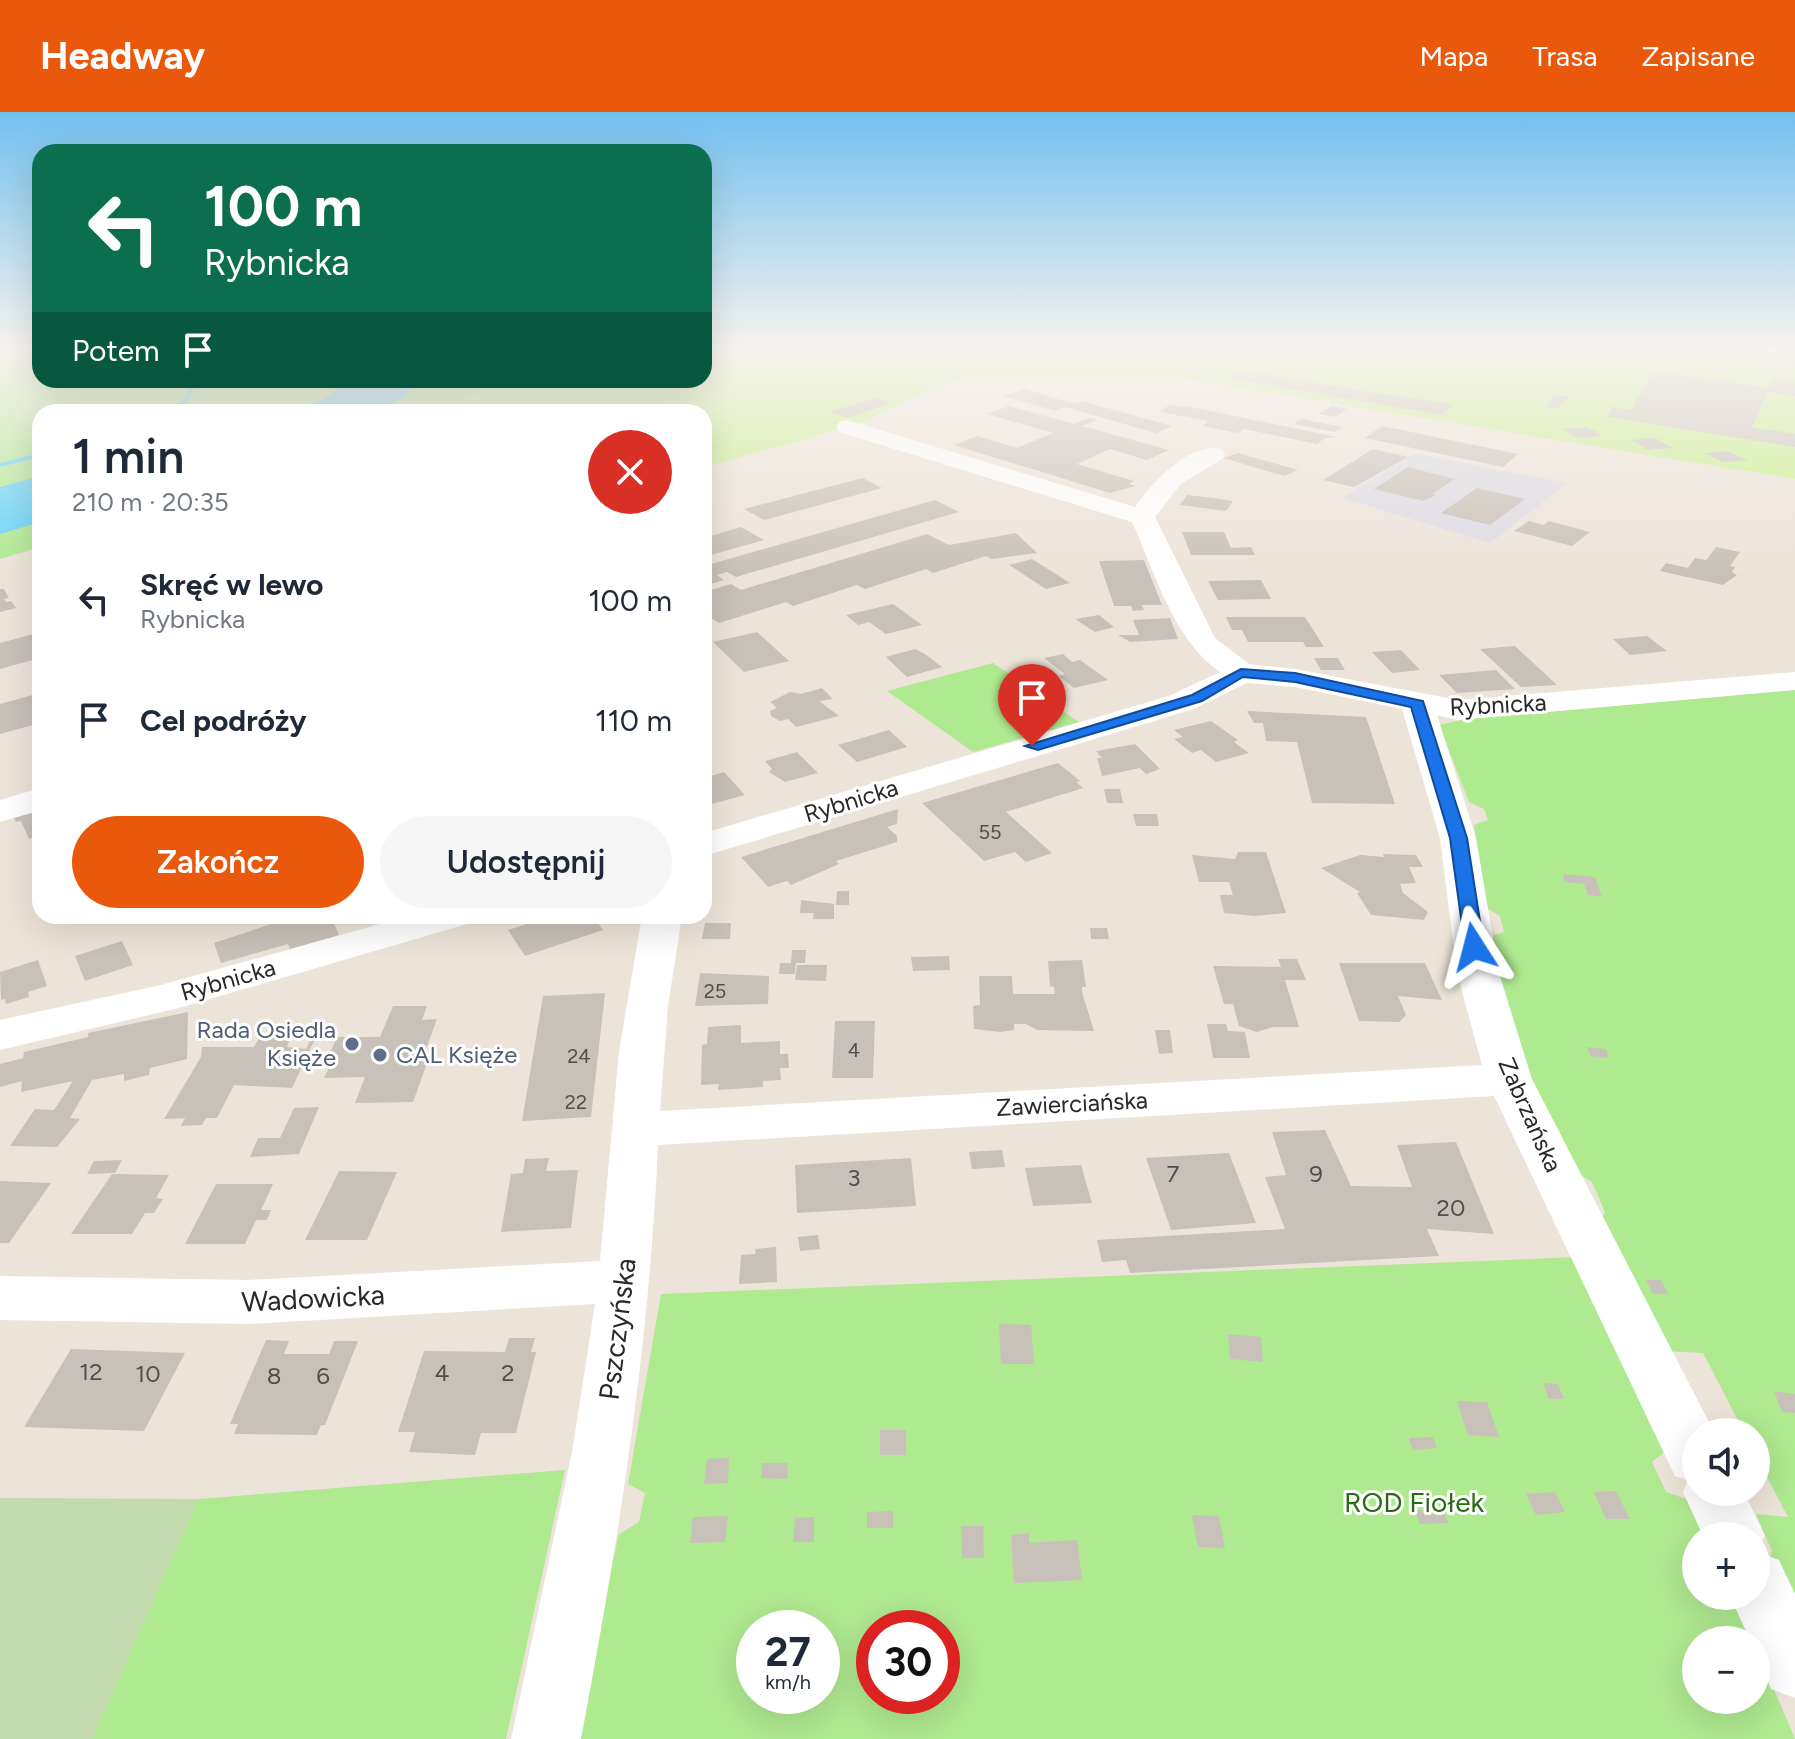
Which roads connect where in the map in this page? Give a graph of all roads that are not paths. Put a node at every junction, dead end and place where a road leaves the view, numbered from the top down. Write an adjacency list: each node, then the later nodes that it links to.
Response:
1 (847, 427): 3 (street)
2 (1214, 454): 3 (street)
3 (1142, 517): 4 (street)
4 (1241, 673): 6 (street, Rybnicka); 9 (street, Rybnicka)
5 (1795, 681): 6 (street, Rybnicka)
6 (1417, 704): 13 (street, Zabrzańska)
7 (32, 801): 8 (street)
8 (0, 811)
9 (712, 843)
10 (425, 924): 12 (street, Rybnicka)
11 (661, 924): 14 (street, Pszczyńska)
12 (0, 1035)
13 (1509, 1079): 14 (street, Zawierciańska); 17 (street, Zabrzańska)
14 (636, 1129): 15 (street, Pszczyńska)
15 (625, 1281): 16 (street, Wadowicka); 20 (street, Pszczyńska)
16 (0, 1298)
17 (1682, 1429)
18 (1769, 1610): 19 (street)
19 (1795, 1665)
20 (546, 1739)

